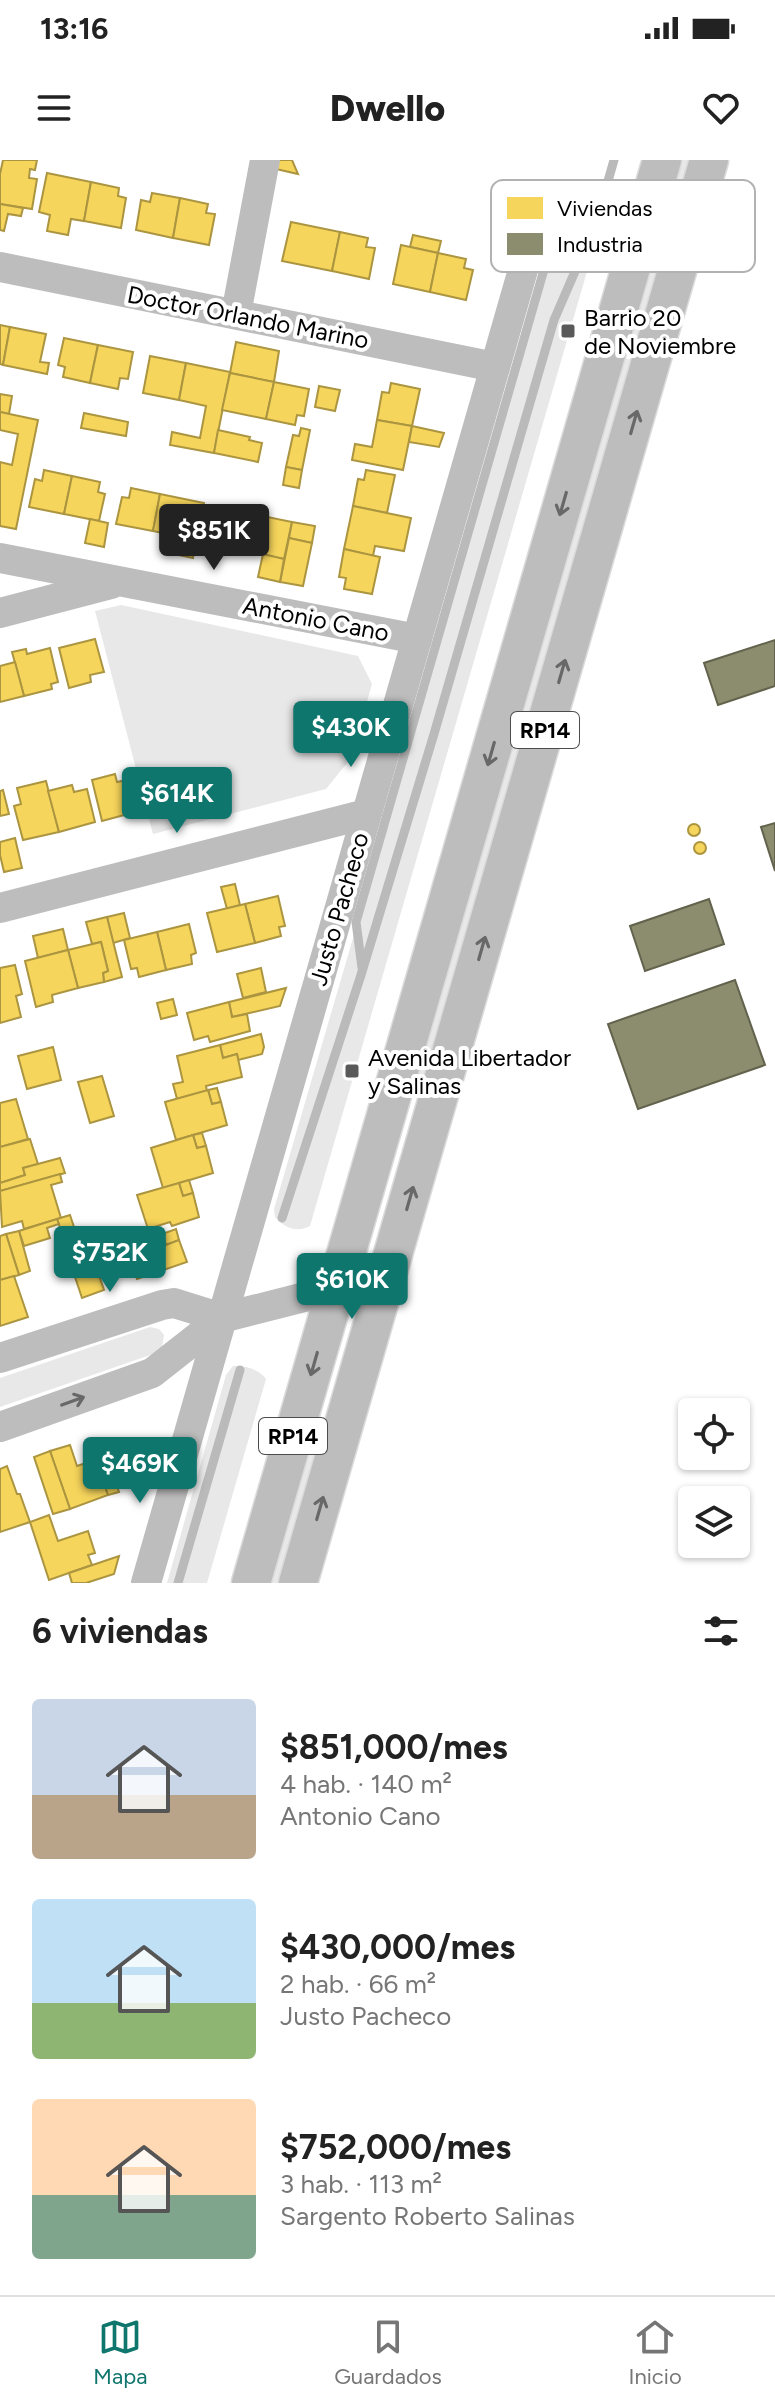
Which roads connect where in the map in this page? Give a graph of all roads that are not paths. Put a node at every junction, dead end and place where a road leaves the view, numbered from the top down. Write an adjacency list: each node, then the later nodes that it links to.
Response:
1 (662, 160): 4 (main road, RP14, one-way to 4)
2 (709, 160): 5 (main road, RP14, one-way to 2)
3 (265, 164): 10 (street)
4 (656, 180)
5 (703, 180)
6 (0, 267): 10 (street, Doctor Orlando Marino)
7 (522, 272): 11 (street, Justo Pacheco)
8 (630, 272): 18 (main road, RP14, one-way to 18)
9 (677, 272): 19 (main road, RP14, one-way to 9)
10 (236, 314): 11 (street, Doctor Orlando Marino)
11 (495, 367): 15 (street, Justo Pacheco)
12 (0, 558): 13 (street, Antonio Cano)
13 (120, 582): 14 (street, Antonio Cano); 15 (street, Antonio Cano)
14 (0, 613)
15 (417, 639): 16 (street, Justo Pacheco)
16 (366, 814): 17 (street); 20 (street, Justo Pacheco)
17 (0, 908)
18 (336, 1289): 19 (street); 20 (street); 24 (main road, RP14, one-way to 24)
19 (381, 1300): 25 (main road, RP14, one-way to 19)
20 (222, 1318): 21 (street); 22 (street, one-way to 20); 23 (street, Justo Pacheco)
21 (0, 1358)
22 (0, 1427)
23 (146, 1583)
24 (251, 1583)
25 (298, 1583)

